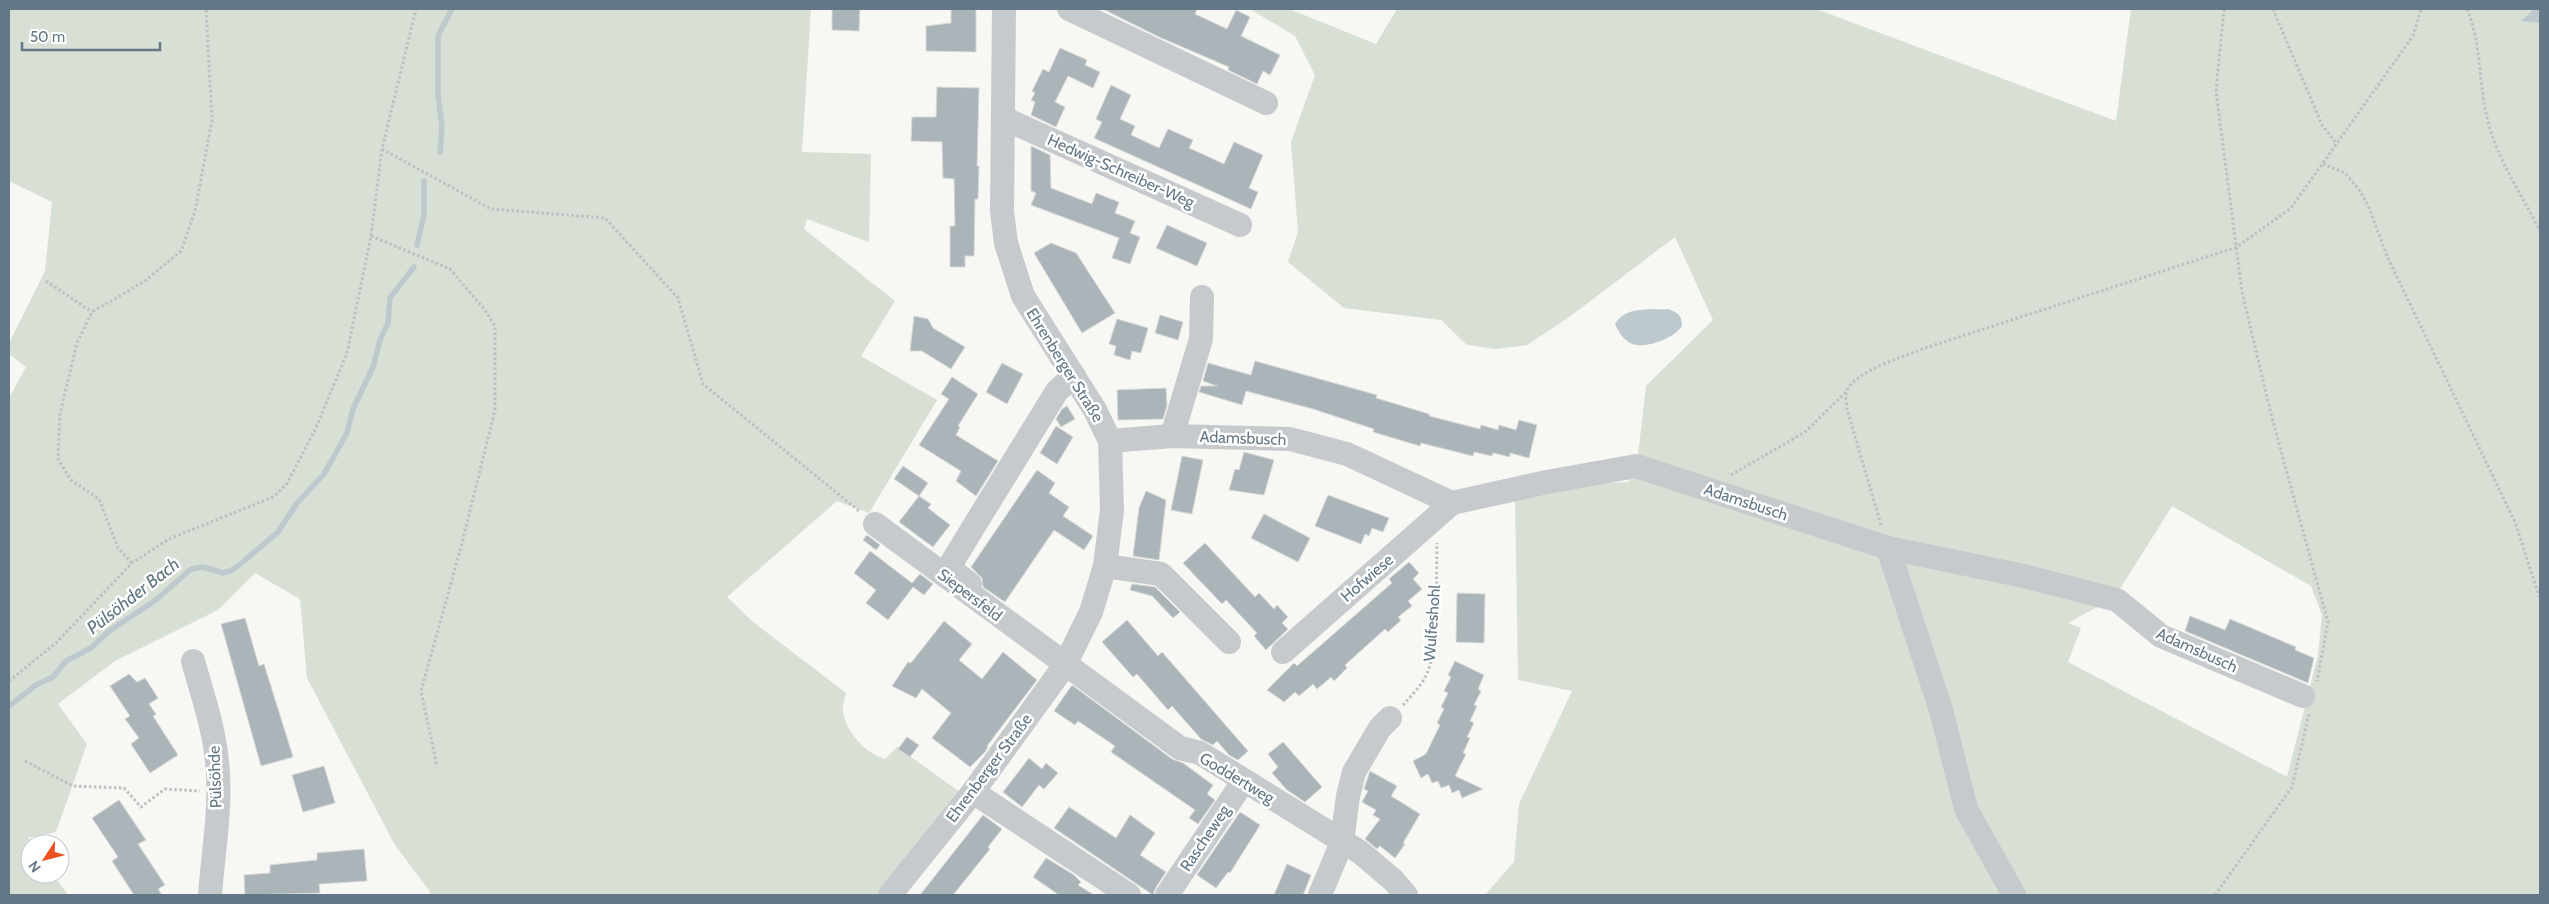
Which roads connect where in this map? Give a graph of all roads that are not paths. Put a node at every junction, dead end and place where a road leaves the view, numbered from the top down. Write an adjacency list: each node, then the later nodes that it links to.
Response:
1 (1004, 9): 4 (street, Ehrenberger Straße)
2 (1069, 9): 3 (street)
3 (1266, 103)
4 (1003, 118): 5 (street, Hedwig-Schreiber-Weg); 7 (street, Ehrenberger Straße)
5 (1240, 225)
6 (1202, 297): 8 (street)
7 (1074, 376): 9 (street, Ehrenberger Straße); 17 (street)
8 (1172, 436): 9 (street, Adamsbusch); 10 (street, Adamsbusch)
9 (1110, 442): 13 (street, Ehrenberger Straße)
10 (1452, 503): 12 (street, Adamsbusch); 15 (street, Hofwiese)
11 (876, 524): 17 (street, Siepersfeld)
12 (1888, 548): 18 (street, Adamsbusch); 29 (street)
13 (1104, 566): 14 (street); 17 (street, Ehrenberger Straße)
14 (1228, 642)
15 (1283, 652)
16 (193, 661): 24 (street, Pülsöhde)
17 (1065, 665): 20 (street, Goddertweg); 21 (street, Ehrenberger Straße)
18 (2310, 696)
19 (1390, 718): 22 (street)
20 (1244, 782): 22 (street, Goddertweg); 26 (street, Rascheweg)
21 (973, 792): 23 (street, Ehrenberger Straße); 25 (street)
22 (1342, 842): 27 (street); 28 (street, Goddertweg)
23 (894, 894)
24 (210, 895)
25 (1130, 895)
26 (1166, 895)
27 (1320, 895)
28 (1406, 895)
29 (2014, 895)

